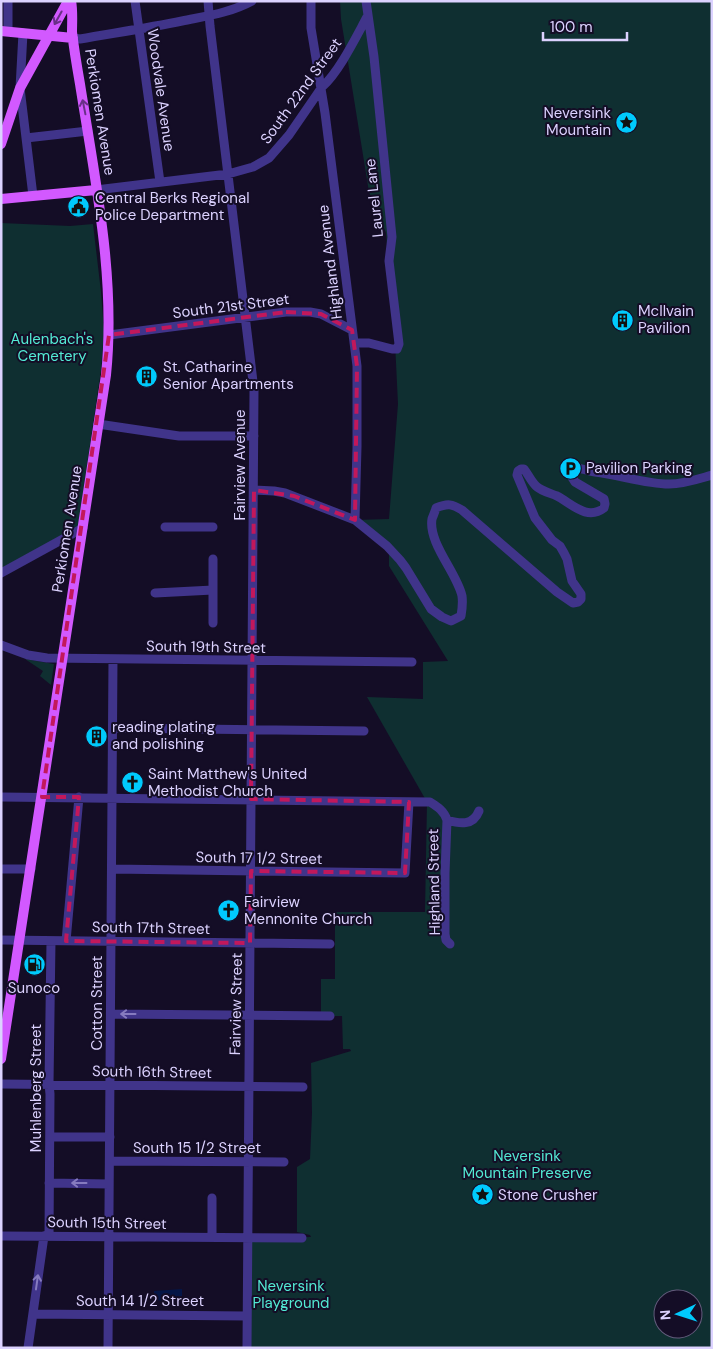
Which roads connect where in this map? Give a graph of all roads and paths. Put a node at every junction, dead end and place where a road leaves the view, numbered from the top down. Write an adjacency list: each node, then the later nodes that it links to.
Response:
1 (8, 1): 11 (street)
2 (70, 1): 13 (main road, one-way to 13); 14 (main road, Perkiomen Avenue)
3 (135, 1): 10 (street, Woodvale Avenue)
4 (208, 1): 8 (street, Fairview Avenue)
5 (252, 1): 8 (street)
6 (310, 1): 15 (street, Highland Avenue)
7 (366, 1): 9 (street, Laurel Lane)
8 (209, 16): 10 (street); 20 (street, Fairview Avenue)
9 (367, 16): 15 (street, South 22nd Street); 28 (street, Laurel Lane)
10 (139, 29): 14 (street); 21 (street, Woodvale Avenue)
11 (4, 31): 12 (main road)
12 (23, 33): 13 (main road); 16 (street)
13 (48, 36): 14 (main road); 16 (main road)
14 (73, 38): 17 (main road, Perkiomen Avenue, one-way to 14)
15 (322, 87): 20 (street, South 22nd Street); 26 (street, Highland Avenue)
16 (20, 88): 18 (street); 19 (main road)
17 (88, 131): 18 (street); 22 (main road, Perkiomen Avenue)
18 (26, 138): 23 (street)
19 (1, 144)
20 (228, 174): 21 (street, South 22nd Street); 25 (street, Fairview Avenue)
21 (160, 182): 22 (street, South 22nd Street)
22 (96, 190): 23 (main road); 27 (main road, Perkiomen Avenue)
23 (33, 196): 24 (main road)
24 (1, 199)
25 (246, 317): 26 (street, South 21st Street); 27 (street, South 21st Street); 30 (street, Fairview Avenue)
26 (352, 330): 28 (street, Highland Avenue)
27 (109, 334): 29 (main road, Perkiomen Avenue)
28 (354, 343): 33 (street, Highland Avenue)
29 (98, 424): 30 (street); 36 (main road, Perkiomen Avenue)
30 (254, 436): 32 (street, Fairview Avenue)
31 (712, 475): 33 (street)
32 (254, 490): 33 (street); 45 (street, Fairview Avenue)
33 (355, 520)
34 (165, 527): 35 (street)
35 (213, 527)
36 (83, 528): 38 (street); 43 (main road, Perkiomen Avenue)
37 (213, 559): 39 (street)
38 (1, 573)
39 (213, 590): 40 (street); 41 (street)
40 (154, 593)
41 (214, 622)
42 (1, 645): 43 (street, South 19th Street)
43 (63, 658): 44 (street, South 19th Street); 51 (main road, Perkiomen Avenue)
44 (113, 660): 45 (street, South 19th Street); 47 (street, Cotton Street)
45 (252, 661): 46 (street, South 19th Street); 48 (street, Fairview Street)
46 (412, 662)
47 (113, 728): 48 (street); 53 (street, Cotton Street)
48 (252, 730): 49 (street); 54 (street, Fairview Street)
49 (364, 731)
50 (1, 797): 51 (street)
51 (42, 797): 52 (street); 59 (main road, Perkiomen Avenue)
52 (79, 797): 53 (street); 66 (street)
53 (112, 798): 54 (street); 60 (street, Cotton Street)
54 (251, 800): 55 (street); 61 (street, Fairview Street)
55 (409, 802): 57 (street); 62 (street, Highland Street)
56 (479, 810): 57 (street, Highland Street)
57 (446, 817): 70 (street, Highland Street)
58 (1, 869): 59 (street)
59 (31, 869): 64 (main road, Perkiomen Avenue)
60 (112, 869): 61 (street, South 17 1/2 Street); 67 (street, Cotton Street)
61 (251, 872): 62 (street, South 17 1/2 Street); 68 (street, Fairview Street)
62 (406, 873)
63 (1, 940): 64 (street, South 17th Street)
64 (20, 940): 65 (street, South 17th Street); 71 (main road, Perkiomen Avenue)
65 (51, 941): 66 (street, South 17th Street); 77 (street, Muhlenberg Street)
66 (66, 941): 67 (street, South 17th Street)
67 (111, 941): 68 (street, South 17th Street); 72 (street, Cotton Street)
68 (250, 943): 69 (street, South 17th Street); 73 (street, Fairview Street)
69 (330, 944)
70 (450, 944)
71 (5, 1006): 75 (main road, Perkiomen Avenue)
72 (111, 1014): 73 (street, one-way to 72); 78 (street, Cotton Street)
73 (249, 1015): 74 (street); 79 (street, Fairview Street)
74 (330, 1016)
75 (1, 1059)
76 (1, 1084): 77 (street, South 16th Street)
77 (49, 1084): 78 (street, South 16th Street); 81 (street, Muhlenberg Street)
78 (110, 1085): 79 (street, South 16th Street); 82 (street, Cotton Street)
79 (249, 1087): 80 (street, South 16th Street); 84 (street, Fairview Street)
80 (303, 1087)
81 (50, 1137): 82 (street); 86 (street, Muhlenberg Street)
82 (110, 1137): 83 (street, Cotton Street)
83 (110, 1161): 84 (street, South 15 1/2 Street); 87 (street, Cotton Street)
84 (248, 1162): 85 (street, South 15 1/2 Street); 93 (street, Fairview Street)
85 (284, 1162)
86 (49, 1183): 87 (street, one-way to 86); 90 (street, Muhlenberg Street)
87 (109, 1184): 91 (street, Cotton Street)
88 (212, 1198): 92 (street)
89 (1, 1236): 90 (street, South 15th Street)
90 (47, 1236): 91 (street, South 15th Street); 95 (street, Muhlenberg Street, one-way to 90)
91 (109, 1237): 92 (street, South 15th Street); 96 (street, Cotton Street)
92 (212, 1237): 93 (street, South 15th Street)
93 (248, 1238): 94 (street, South 15th Street); 97 (street, Fairview Street)
94 (302, 1238)
95 (33, 1314): 96 (street, South 14 1/2 Street); 98 (street, Muhlenberg Street)
96 (108, 1315): 97 (street, South 14 1/2 Street); 99 (street, Cotton Street)
97 (247, 1316): 100 (street, Fairview Street)
98 (28, 1348)
99 (108, 1348)
100 (247, 1348)

